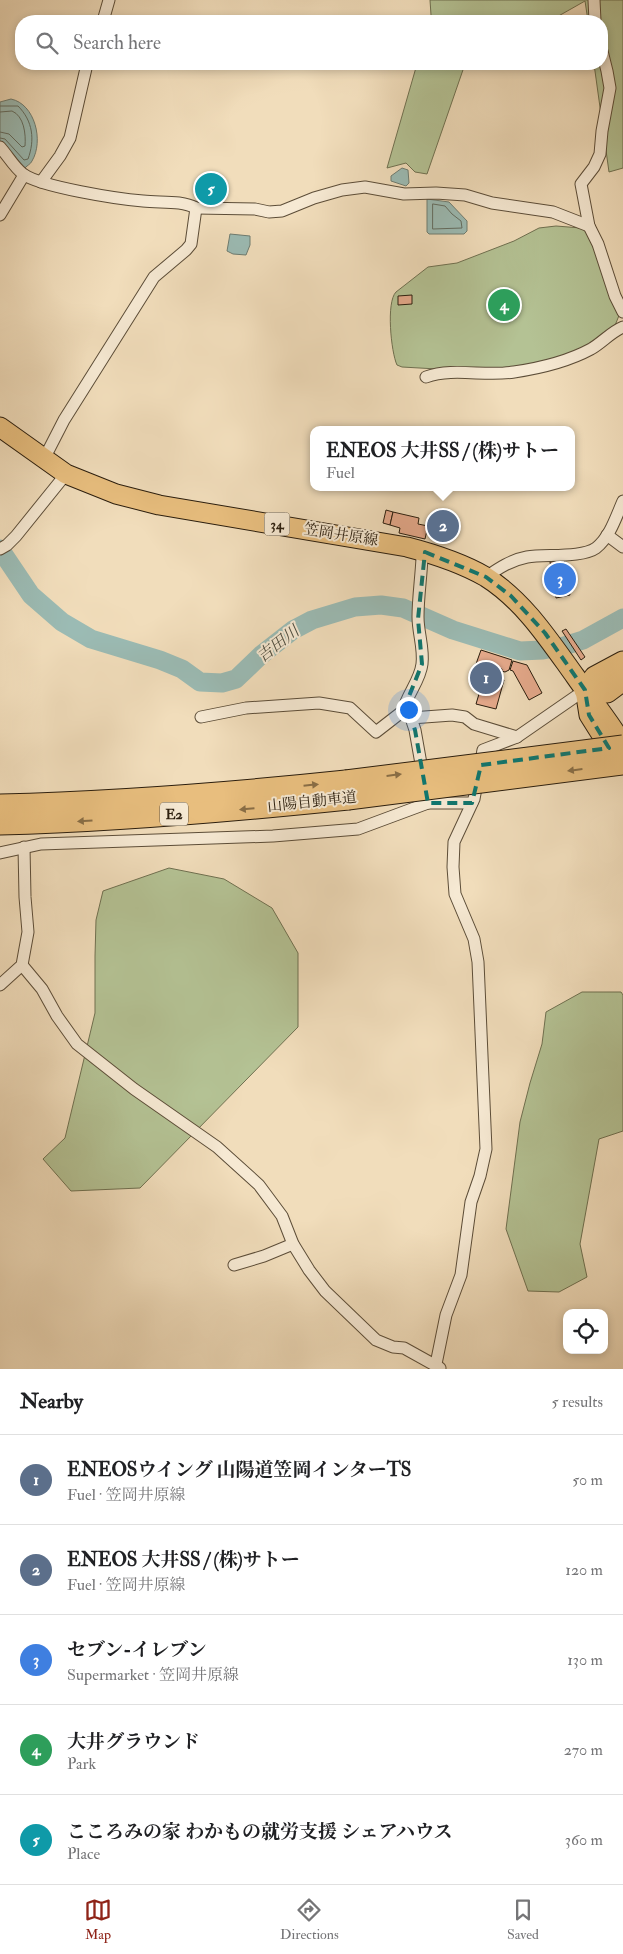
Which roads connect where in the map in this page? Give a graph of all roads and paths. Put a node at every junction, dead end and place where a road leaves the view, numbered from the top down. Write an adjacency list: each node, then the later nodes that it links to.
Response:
1 (109, 0): 3 (street)
2 (594, 0): 4 (street)
3 (105, 15)
4 (595, 15)
5 (86, 70): 9 (street)
6 (607, 70): 12 (street)
7 (0, 148): 8 (street)
8 (24, 175): 9 (street); 11 (street)
9 (41, 182): 10 (street)
10 (196, 208): 12 (street); 17 (street)
11 (0, 215)
12 (589, 226): 13 (street)
13 (623, 312)
14 (623, 327): 15 (street)
15 (426, 377)
16 (0, 427): 17 (main road, 笠岡井原線 / 34)
17 (44, 459): 18 (main road, 笠岡井原線 / 34)
18 (66, 474): 21 (street); 23 (main road, 笠岡井原線 / 34)
19 (623, 501): 20 (street)
20 (607, 535): 22 (street); 24 (street)
21 (3, 547)
22 (623, 547)
23 (425, 552): 24 (main road, 笠岡井原線 / 34); 28 (street)
24 (486, 577): 27 (main road, 笠岡井原線 / 34)
25 (623, 662): 27 (highway)
26 (623, 680): 27 (highway)
27 (585, 690): 31 (street); 32 (main road, 笠岡井原線 / 34); 35 (main road, 笠岡井原線 / 34)
28 (407, 714): 29 (street); 31 (street); 37 (street)
29 (201, 717)
30 (623, 736): 34 (highway, bridge)
31 (516, 737): 38 (street)
32 (623, 745): 34 (highway, 山陽自動車道 / E2, bridge)
33 (623, 764): 36 (highway, 山陽自動車道 / E2, one-way to 36, bridge)
34 (462, 767): 36 (highway, 山陽自動車道 / E2, one-way to 34, bridge)
35 (623, 770)
36 (347, 790): 39 (highway, 山陽自動車道 / E2, one-way to 36); 40 (highway, 山陽自動車道 / E2, one-way to 40)
37 (428, 802): 38 (street); 41 (street)
38 (472, 803): 47 (street)
39 (0, 805)
40 (0, 824)
41 (24, 847): 42 (street); 43 (street)
42 (0, 853)
43 (22, 965): 44 (street); 45 (street)
44 (0, 985)
45 (293, 1244): 46 (street); 47 (street)
46 (234, 1265)
47 (439, 1367)

